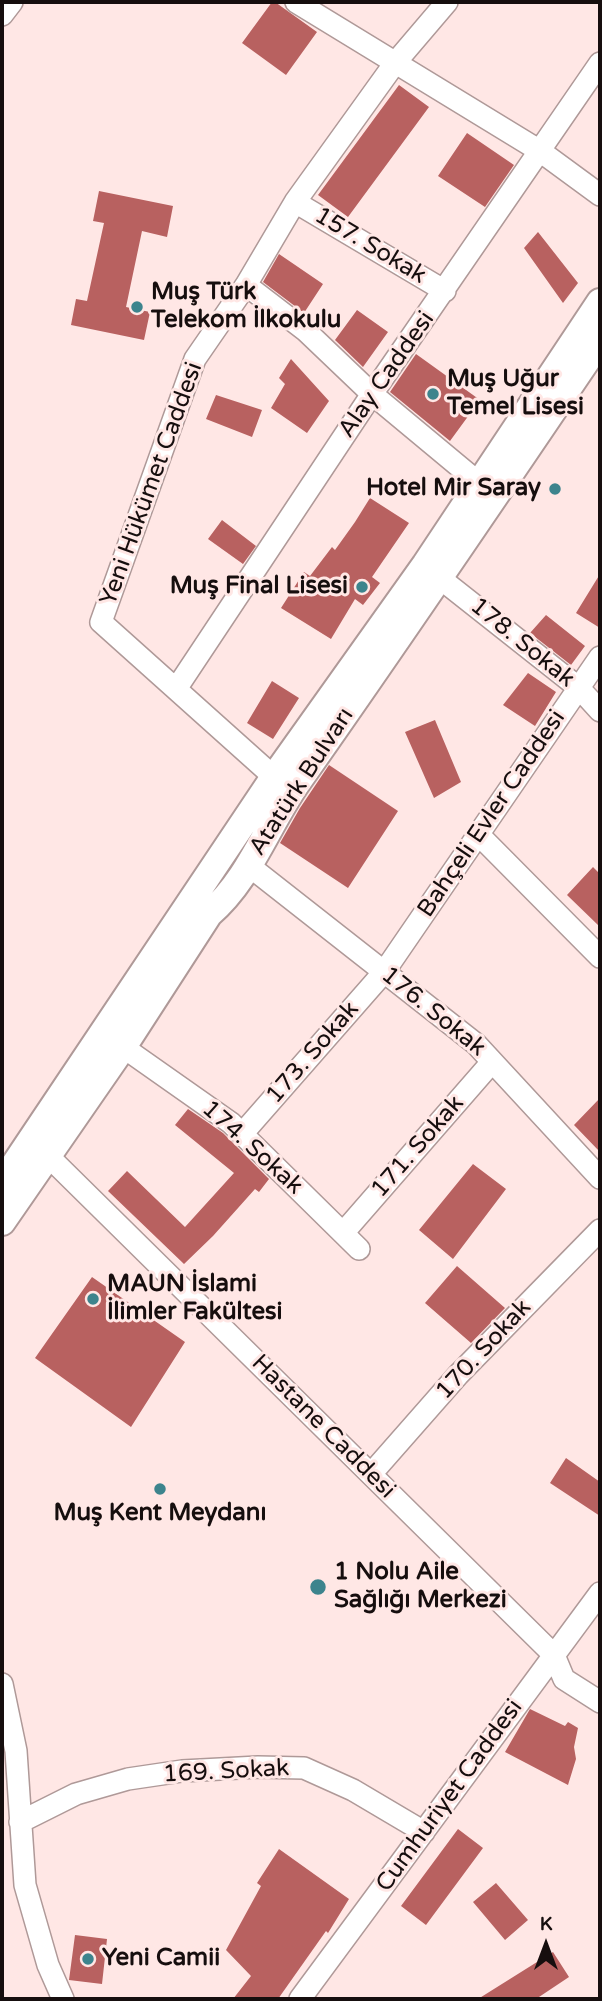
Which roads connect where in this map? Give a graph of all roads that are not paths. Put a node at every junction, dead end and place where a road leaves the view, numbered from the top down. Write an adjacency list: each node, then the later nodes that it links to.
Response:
1 (12, 2): 4 (street)
2 (296, 2): 5 (street)
3 (447, 2): 5 (street, Yeni Hükümet Caddesi)
4 (2, 15)
5 (395, 63): 7 (street); 9 (street, Yeni Hükümet Caddesi)
6 (600, 63): 7 (street, Alay Caddesi)
7 (540, 151): 8 (street); 11 (street, Alay Caddesi)
8 (600, 195)
9 (295, 202): 10 (street, Yeni Hükümet Caddesi); 11 (street, 157. Sokak)
10 (246, 285): 14 (street); 19 (street, Yeni Hükümet Caddesi)
11 (445, 291): 14 (street, Alay Caddesi)
12 (600, 302): 15 (main road, Atatürk Bulvarı)
13 (600, 341): 16 (main road, Atatürk Bulvarı)
14 (372, 394): 15 (street); 19 (street, Alay Caddesi)
15 (479, 483): 21 (main road, Atatürk Bulvarı)
16 (440, 579): 18 (street, 178. Sokak); 21 (main road, Atatürk Bulvarı)
17 (600, 657): 18 (street, Bahçeli Evler Caddesi)
18 (579, 688): 20 (street, 178. Sokak); 22 (street, Bahçeli Evler Caddesi)
19 (176, 689): 21 (street, Yeni Hükümet Caddesi)
20 (600, 711)
21 (284, 782): 23 (main road, Atatürk Bulvarı); 26 (main road, Atatürk Bulvarı)
22 (478, 834): 24 (street); 25 (street, Bahçeli Evler Caddesi)
23 (248, 865): 25 (street, 176. Sokak); 26 (main road, Atatürk Bulvarı)
24 (600, 957)
25 (384, 972): 27 (street, 176. Sokak); 28 (street, 173. Sokak)
26 (114, 1039): 28 (street, 174. Sokak); 29 (main road, Atatürk Bulvarı)
27 (492, 1062): 30 (street, 176. Sokak); 34 (street, 171. Sokak)
28 (242, 1134): 34 (street, 174. Sokak)
29 (40, 1148): 31 (main road, Atatürk Bulvarı); 32 (main road, Atatürk Bulvarı); 36 (street, Hastane Caddesi)
30 (599, 1173)
31 (2, 1183)
32 (2, 1222)
33 (600, 1230): 36 (street, 170. Sokak)
34 (343, 1233): 35 (street, 174. Sokak)
35 (359, 1249)
36 (371, 1474): 38 (street, Hastane Caddesi)
37 (600, 1593): 38 (street, Cumhuriyet Caddesi)
38 (554, 1655): 40 (street, Hastane Caddesi); 42 (street, Cumhuriyet Caddesi)
39 (2, 1684): 41 (street)
40 (600, 1702)
41 (20, 1822): 42 (street, 169. Sokak); 43 (street)
42 (424, 1832): 44 (street, Cumhuriyet Caddesi)
43 (63, 1999)
44 (300, 1999)

